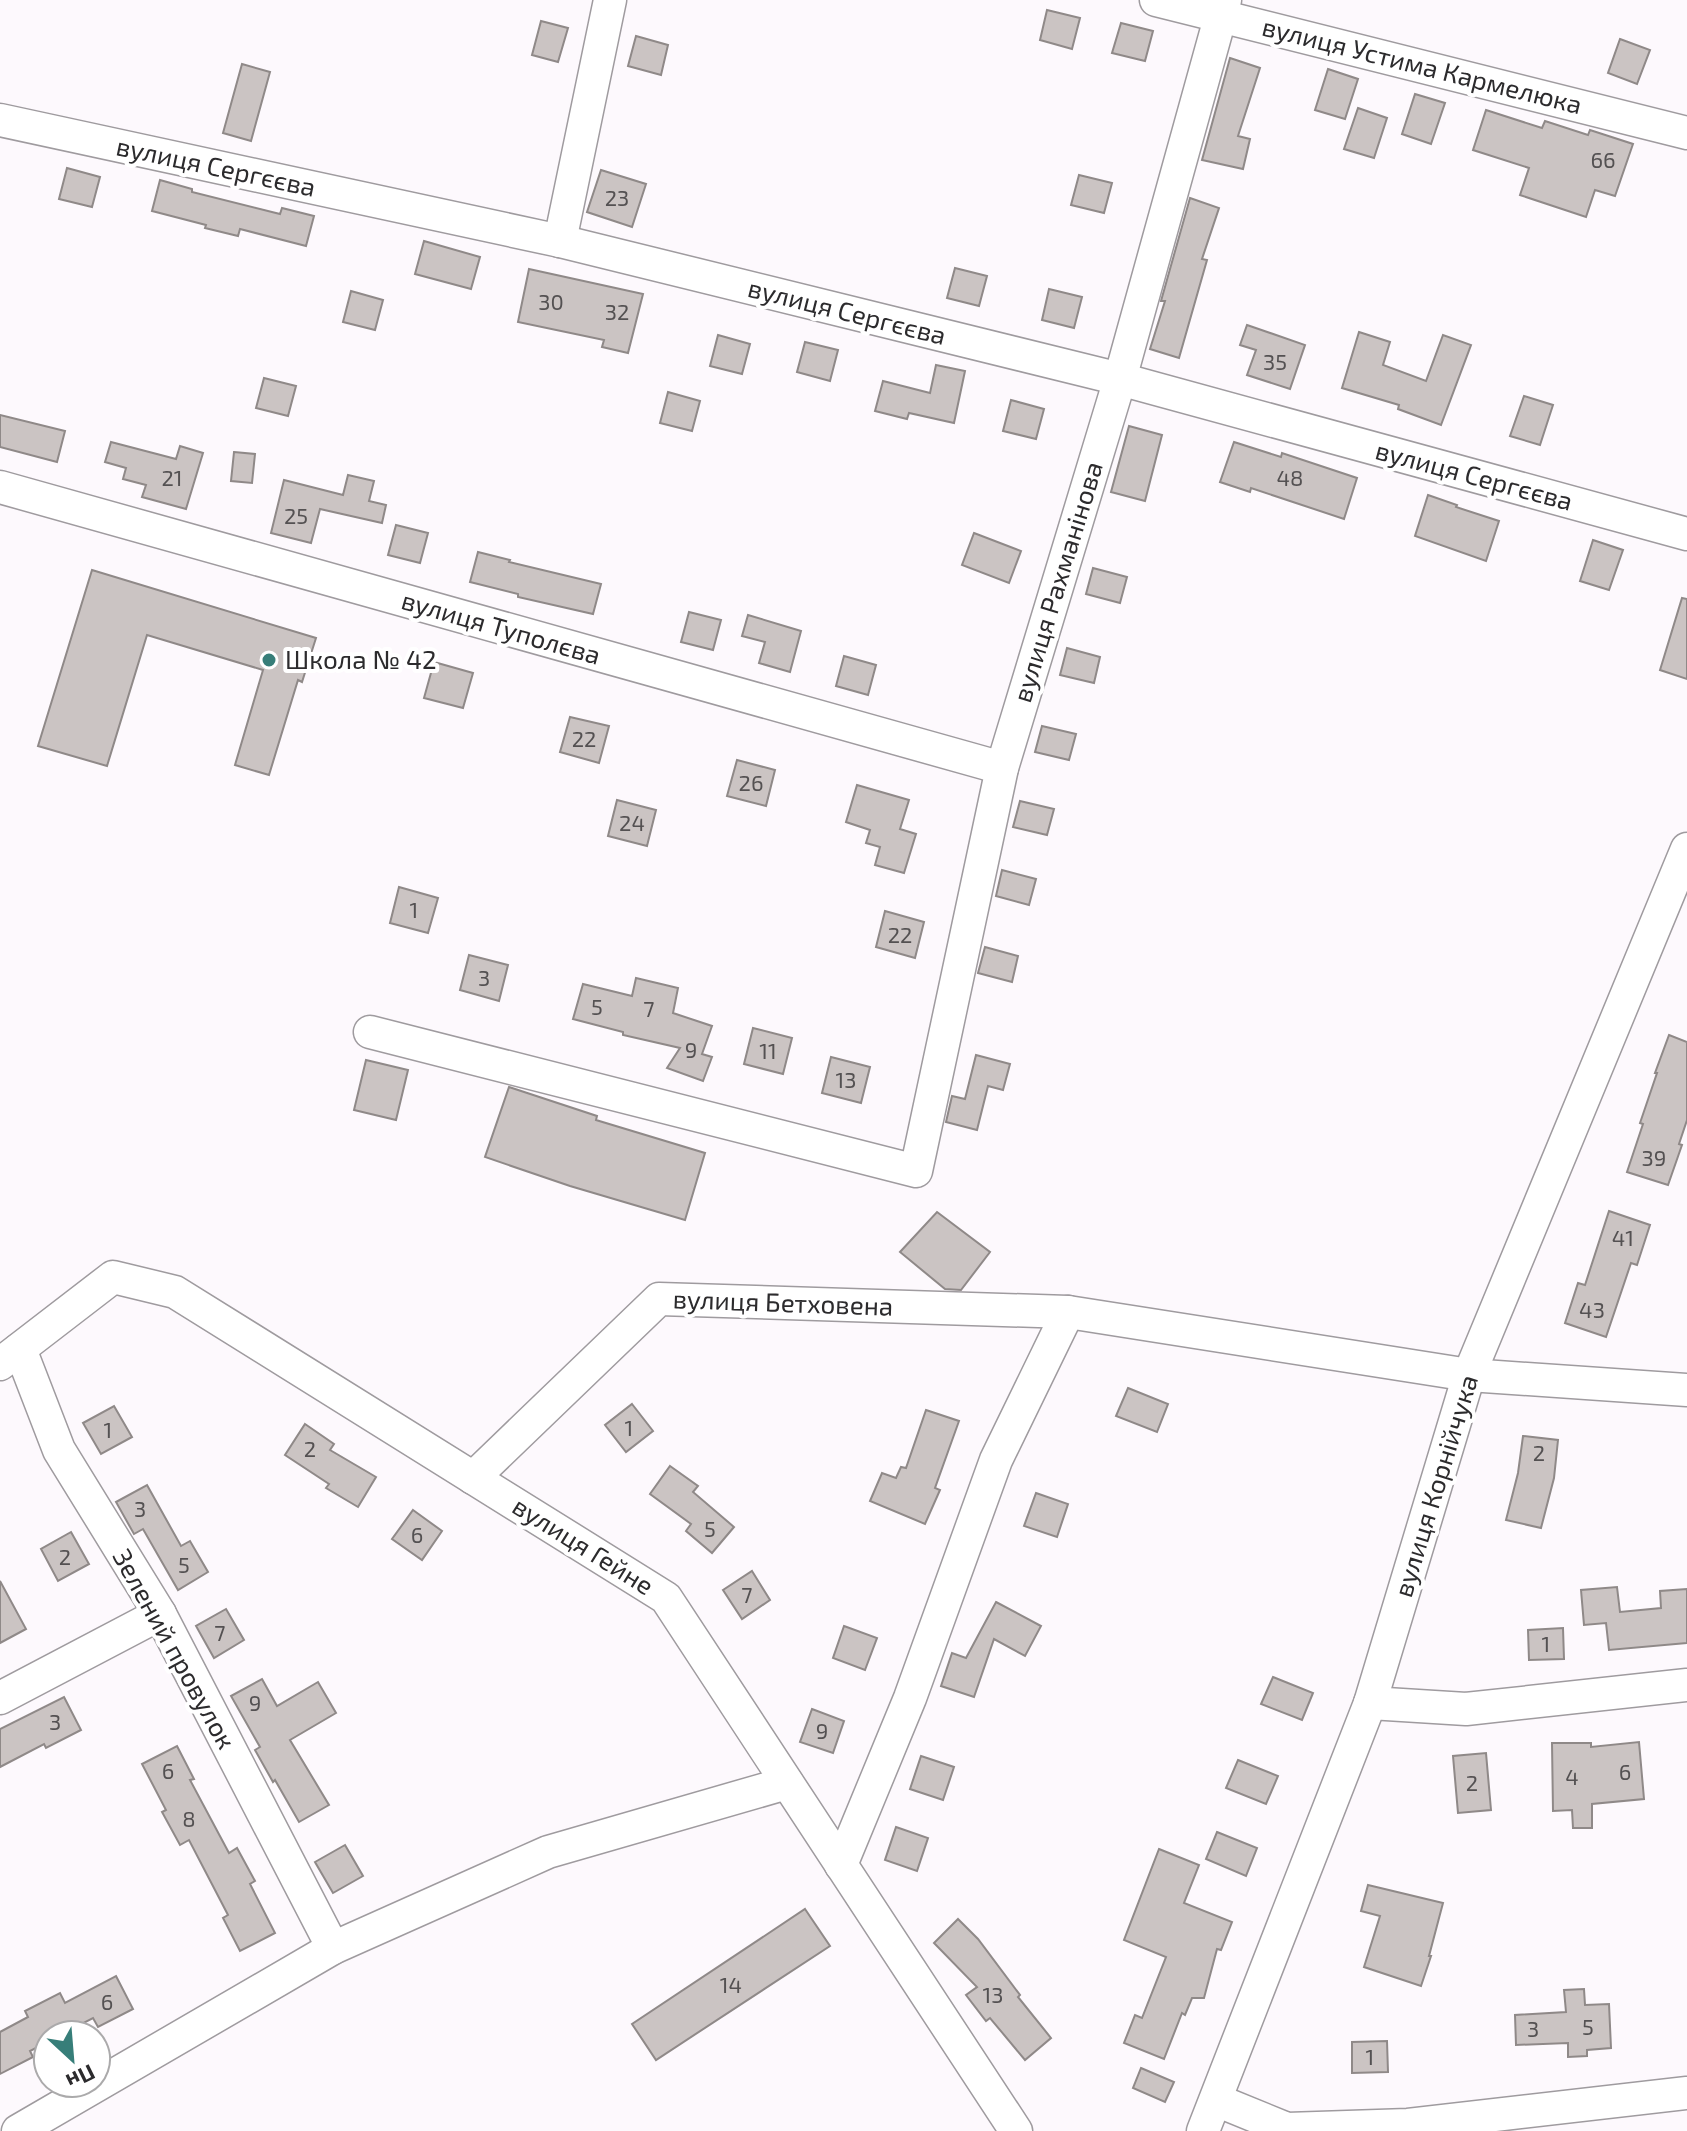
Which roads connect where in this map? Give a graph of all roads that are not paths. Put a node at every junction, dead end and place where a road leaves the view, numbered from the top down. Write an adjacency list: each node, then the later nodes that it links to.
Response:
1 (610, 0): 6 (street)
2 (1156, 0): 3 (street, вулиця Устима Кармелюка)
3 (1223, 8): 5 (street, вулиця Устима Кармелюка); 7 (street, вулиця Рахманінова)
4 (0, 120): 6 (street, вулиця Сергєєва)
5 (1687, 133)
6 (560, 241): 7 (street, вулиця Сергєєва)
7 (1120, 379): 9 (street, вулиця Сергєєва); 10 (street, вулиця Рахманінова)
8 (0, 487): 10 (street, вулиця Туполєва)
9 (1687, 534)
10 (1002, 768): 12 (street, вулиця Рахманінова)
11 (1687, 849): 15 (street, вулиця Корнійчука)
12 (370, 1032)
13 (1068, 1312): 15 (street, вулиця Бетховена); 17 (street, вулиця Бетховена); 23 (street)
14 (10, 1357): 17 (street, вулиця Гейне); 18 (street, Зелений провулок)
15 (1469, 1375): 16 (street, вулиця Бетховена); 21 (street, вулиця Корнійчука)
16 (1687, 1390)
17 (473, 1478): 22 (street, вулиця Гейне)
18 (160, 1614): 20 (street); 24 (street, Зелений провулок)
19 (1687, 1685): 21 (street)
20 (0, 1698)
21 (1370, 1703): 26 (street, вулиця Корнійчука)
22 (787, 1783): 23 (street, вулиця Гейне); 24 (street)
23 (841, 1865): 28 (street, вулиця Гейне)
24 (333, 1948): 27 (street)
25 (1687, 2093): 26 (street)
26 (1216, 2100): 29 (street, вулиця Корнійчука)
27 (18, 2131)
28 (1016, 2131)
29 (1203, 2131)

